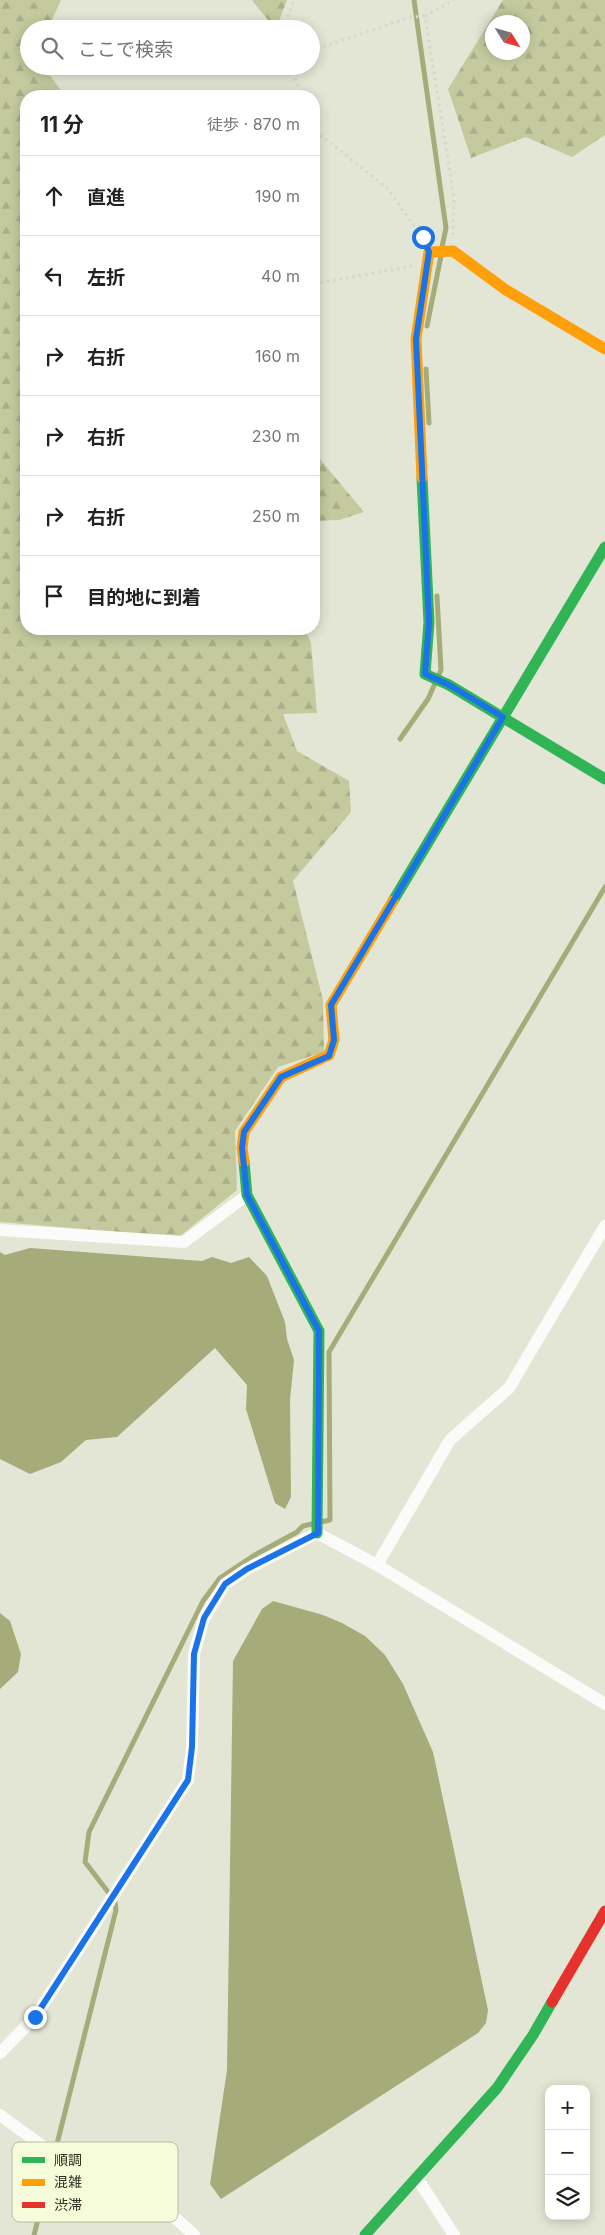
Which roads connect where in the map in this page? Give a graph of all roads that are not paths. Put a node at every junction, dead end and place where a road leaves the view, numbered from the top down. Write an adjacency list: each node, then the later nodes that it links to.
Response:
1 (605, 350): 3 (street)
2 (605, 547): 3 (street)
3 (503, 717): 4 (street); 5 (street)
4 (605, 779)
5 (247, 1195): 7 (street); 8 (street)
6 (605, 1226): 9 (street)
7 (0, 1230)
8 (318, 1533): 9 (street); 12 (street)
9 (377, 1565): 10 (street)
10 (605, 1704)
11 (605, 1911): 15 (street)
12 (0, 2053)
13 (0, 2115): 14 (street)
14 (37, 2142)
15 (417, 2178): 18 (street); 19 (street)
16 (178, 2220): 17 (street)
17 (194, 2235)
18 (365, 2235)
19 (454, 2235)

